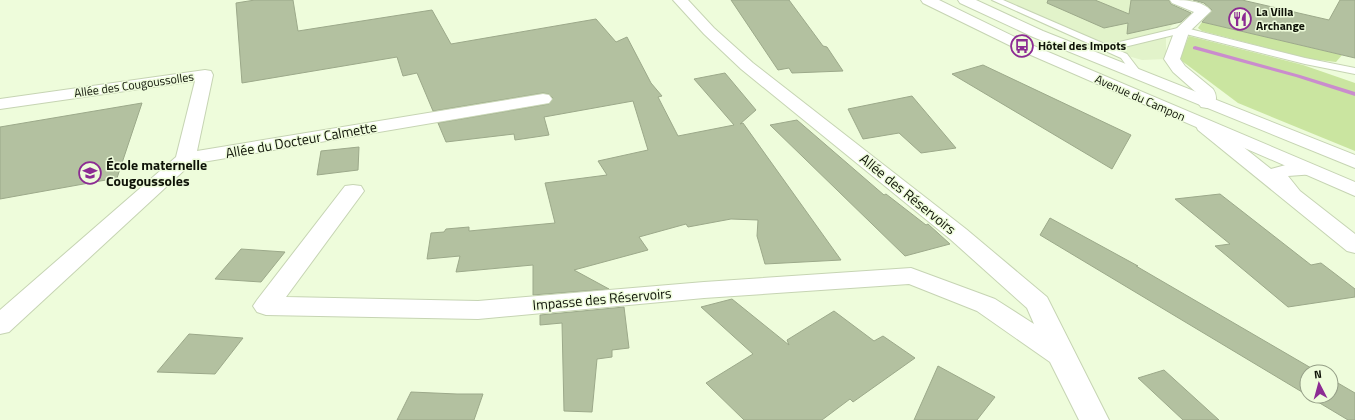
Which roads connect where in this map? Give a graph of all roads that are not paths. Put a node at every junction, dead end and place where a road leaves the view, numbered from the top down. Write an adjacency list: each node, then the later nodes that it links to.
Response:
1 (680, 0): 22 (street, Allée des Réservoirs)
2 (928, 0): 13 (street, Avenue du Campon)
3 (965, 0): 9 (street, Avenue du Campon)
4 (996, 0): 7 (lane)
5 (1177, 0): 6 (street)
6 (1182, 30): 7 (lane); 8 (lane); 11 (street)
7 (1108, 48): 9 (lane)
8 (1355, 71)
9 (1138, 75): 11 (street, Avenue du Campon)
10 (543, 99): 14 (street, Allée du Docteur Calmette)
11 (1207, 103): 15 (street, Avenue du Campon)
12 (0, 104): 14 (street, Allée des Cougoussolles)
13 (1205, 126): 16 (street, Avenue du Campon); 19 (street)
14 (185, 159): 21 (street)
15 (1355, 162)
16 (1308, 170): 17 (street, Avenue du Campon); 19 (street)
17 (1355, 190)
18 (353, 191): 22 (street, Impasse des Réservoirs)
19 (1289, 192): 20 (street)
20 (1355, 246)
21 (0, 324)
22 (1061, 356): 23 (street, Allée des Réservoirs)
23 (1094, 420)

